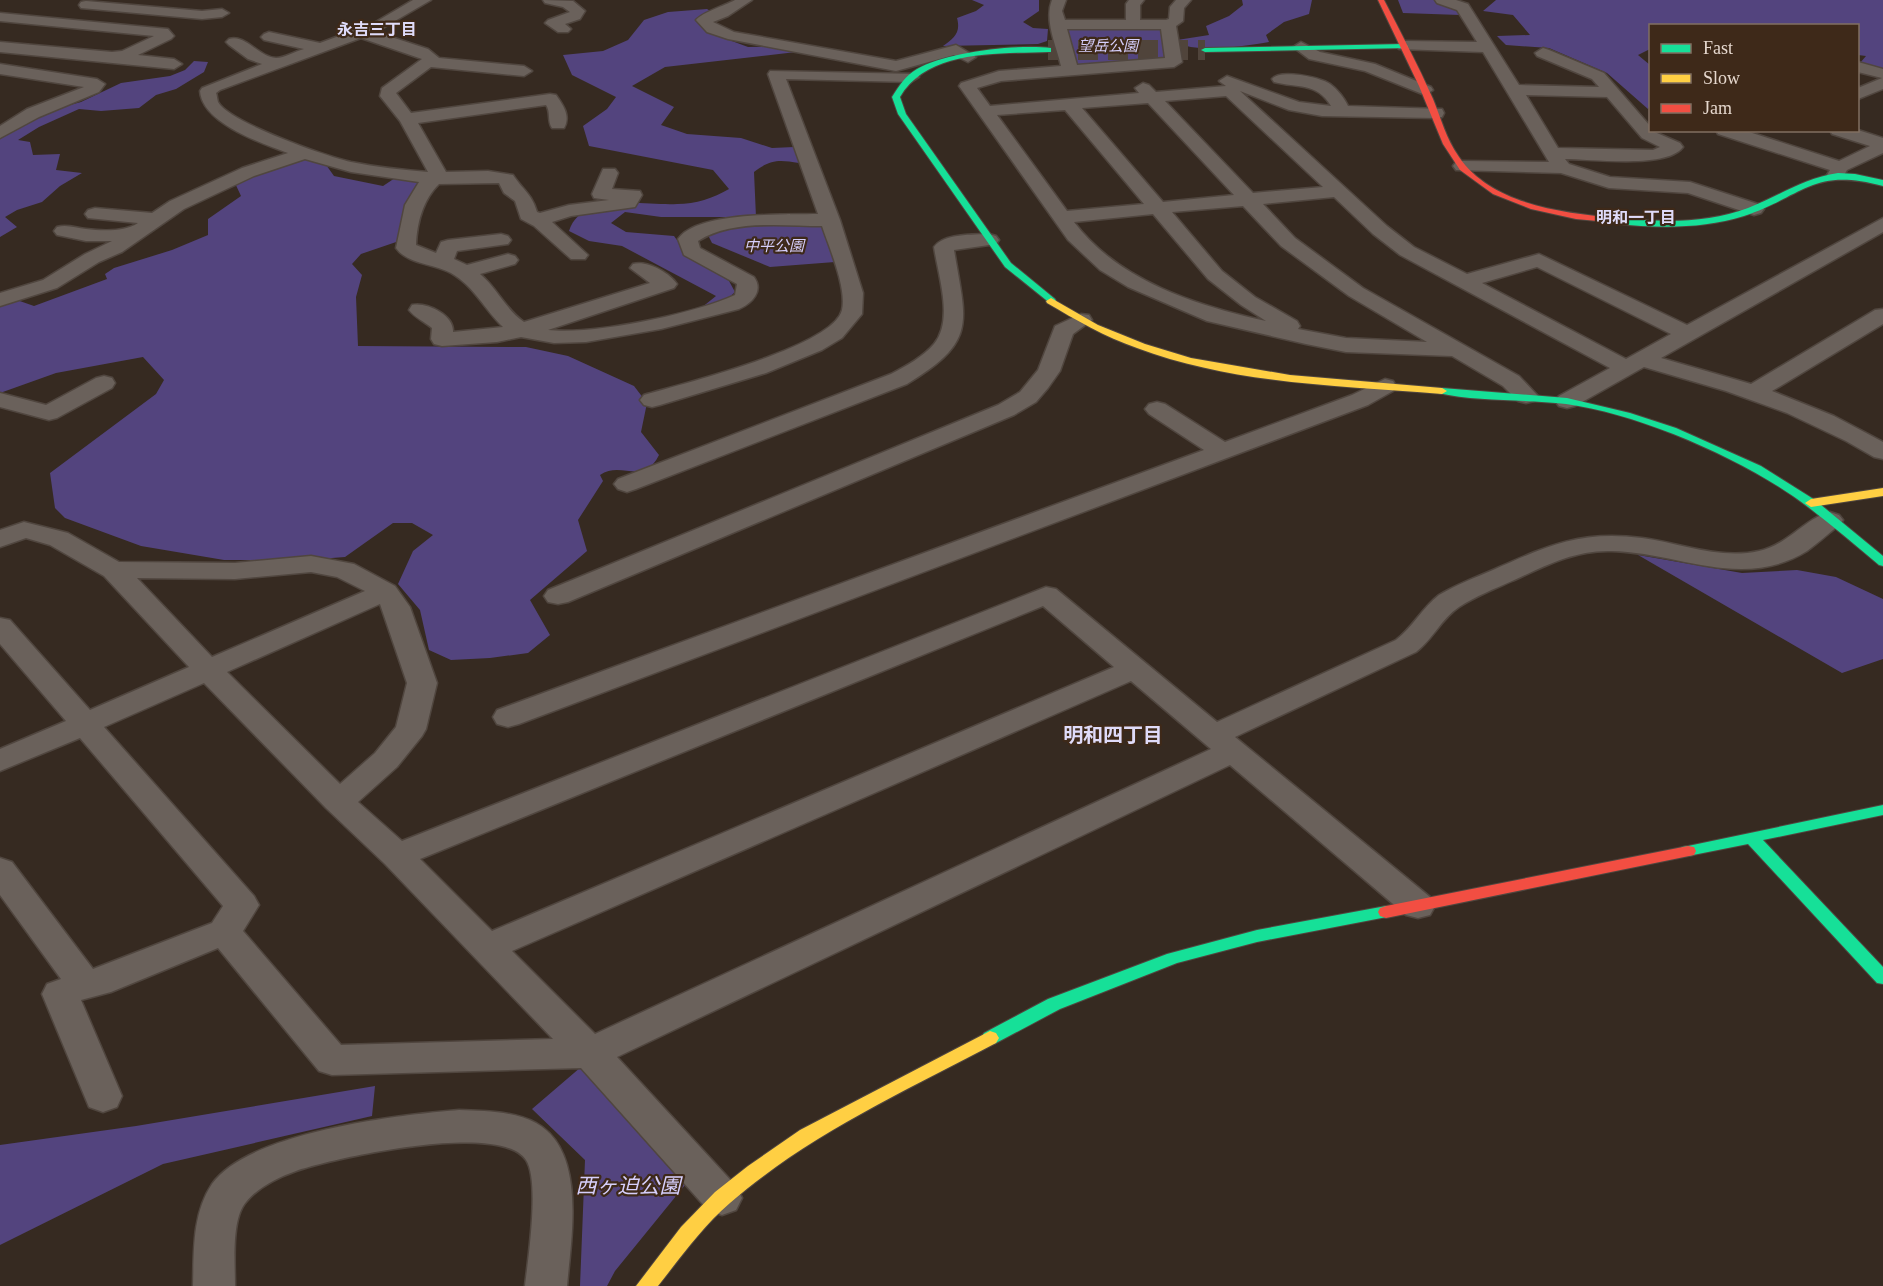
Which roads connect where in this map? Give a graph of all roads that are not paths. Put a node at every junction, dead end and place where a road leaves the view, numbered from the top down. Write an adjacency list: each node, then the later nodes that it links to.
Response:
1 (209, 0): 11 (street)
2 (424, 0): 18 (street)
3 (550, 0): 17 (street)
4 (745, 0): 30 (street)
5 (1059, 0): 14 (street)
6 (1137, 0): 15 (street)
7 (1184, 0): 16 (street)
8 (1381, 0): 21 (street)
9 (1442, 0): 25 (street)
10 (70, 4): 11 (street)
11 (180, 12): 12 (street)
12 (222, 13)
13 (0, 17): 29 (street)
14 (1058, 24): 15 (street); 37 (street)
15 (1133, 24): 16 (street)
16 (1168, 24): 34 (street)
17 (563, 29)
18 (362, 33): 23 (street); 31 (street)
19 (269, 37): 23 (street)
20 (234, 42): 32 (street)
21 (1404, 45): 24 (street); 25 (street); 44 (street)
22 (0, 47): 29 (street)
23 (319, 47): 32 (street)
24 (1301, 47): 27 (street); 44 (street)
25 (1490, 47): 45 (street)
26 (1048, 50): 30 (street)
27 (1205, 50)
28 (1543, 53): 46 (street)
29 (112, 57): 33 (street)
30 (968, 57): 40 (street)
31 (430, 62): 38 (street); 52 (street)
32 (276, 63): 53 (street)
33 (174, 64)
34 (1124, 66): 37 (street); 43 (street)
35 (1859, 68): 39 (street)
36 (0, 69): 58 (street)
37 (1070, 70): 49 (street)
38 (524, 71)
39 (1883, 74)
40 (911, 76): 75 (street); 80 (street)
41 (1280, 79): 50 (street)
42 (1883, 82): 47 (street)
43 (1146, 90): 48 (street); 50 (street); 67 (street); 68 (street)
44 (1425, 90): 51 (street)
45 (1515, 90): 46 (street); 61 (street)
46 (1611, 92): 61 (street)
47 (1859, 93)
48 (1069, 104): 49 (street); 69 (street)
49 (985, 111): 72 (street)
50 (1343, 112): 51 (street)
51 (1436, 113): 62 (street)
52 (406, 119): 54 (street); 65 (street)
53 (237, 124): 55 (street); 60 (street)
54 (558, 124)
55 (214, 131)
56 (1730, 132): 63 (street)
57 (1844, 132): 59 (street)
58 (0, 133)
59 (1883, 145): 63 (street)
60 (305, 153): 65 (street); 73 (street)
61 (1558, 161): 62 (street); 70 (street)
62 (1462, 166): 70 (street)
63 (1838, 171): 66 (street); 70 (street)
64 (609, 173): 74 (street)
65 (435, 178): 74 (street); 84 (street)
66 (1883, 183)
67 (1338, 191): 68 (street); 88 (street)
68 (1250, 199): 69 (street); 96 (street)
69 (1157, 208): 72 (street); 95 (street)
70 (1754, 209)
71 (95, 214): 73 (street)
72 (1062, 218): 95 (street)
73 (155, 219): 78 (street)
74 (538, 220): 82 (street)
75 (830, 220): 93 (street); 103 (street)
76 (1883, 224): 94 (street)
77 (64, 231): 78 (street)
78 (134, 235): 83 (street)
79 (501, 240): 84 (street)
80 (989, 240): 92 (street); 108 (street)
81 (60, 252): 83 (street)
82 (578, 255)
83 (92, 258): 89 (street)
84 (442, 260): 87 (street)
85 (508, 260): 87 (street)
86 (640, 268): 93 (street)
87 (464, 272): 93 (street)
88 (1463, 282): 94 (street); 97 (street)
89 (0, 300)
90 (420, 310): 93 (street)
91 (1883, 315): 100 (street)
92 (1081, 320): 99 (street); 115 (street)
93 (522, 330)
94 (1686, 333): 97 (street)
95 (1306, 337): 96 (street)
96 (1457, 350): 101 (street)
97 (1632, 363): 100 (street); 104 (street)
98 (104, 383): 102 (street)
99 (1385, 386): 101 (street); 107 (street)
100 (1754, 392): 106 (street)
101 (1526, 396): 104 (street)
102 (0, 400)
103 (652, 400)
104 (1567, 401): 110 (street)
105 (1157, 409): 107 (street)
106 (1877, 440)
107 (1222, 451): 119 (street)
108 (627, 484)
109 (1883, 492): 110 (street)
110 (1820, 512): 112 (street); 121 (street)
111 (0, 539): 113 (street)
112 (1883, 562)
113 (114, 570): 114 (street); 118 (street)
114 (385, 592): 118 (street); 123 (street)
115 (558, 596)
116 (0, 626): 120 (street)
117 (1135, 669): 121 (street); 126 (street); 130 (street)
118 (208, 670): 120 (street); 123 (street)
119 (508, 717)
120 (85, 724): 122 (street); 129 (street)
121 (1223, 743): 128 (street); 133 (street)
122 (0, 761)
123 (337, 800): 126 (street)
124 (1883, 810): 125 (street)
125 (1751, 837): 128 (street); 131 (street)
126 (397, 856): 130 (street)
127 (0, 870): 132 (street)
128 (1418, 906): 135 (street)
129 (224, 932): 132 (street); 133 (street)
130 (486, 948): 133 (street)
131 (1883, 978)
132 (84, 984): 134 (street)
133 (590, 1053): 135 (street)
134 (103, 1096)
135 (722, 1198): 138 (street)
136 (214, 1286): 137 (street)
137 (546, 1286)
138 (646, 1286)

